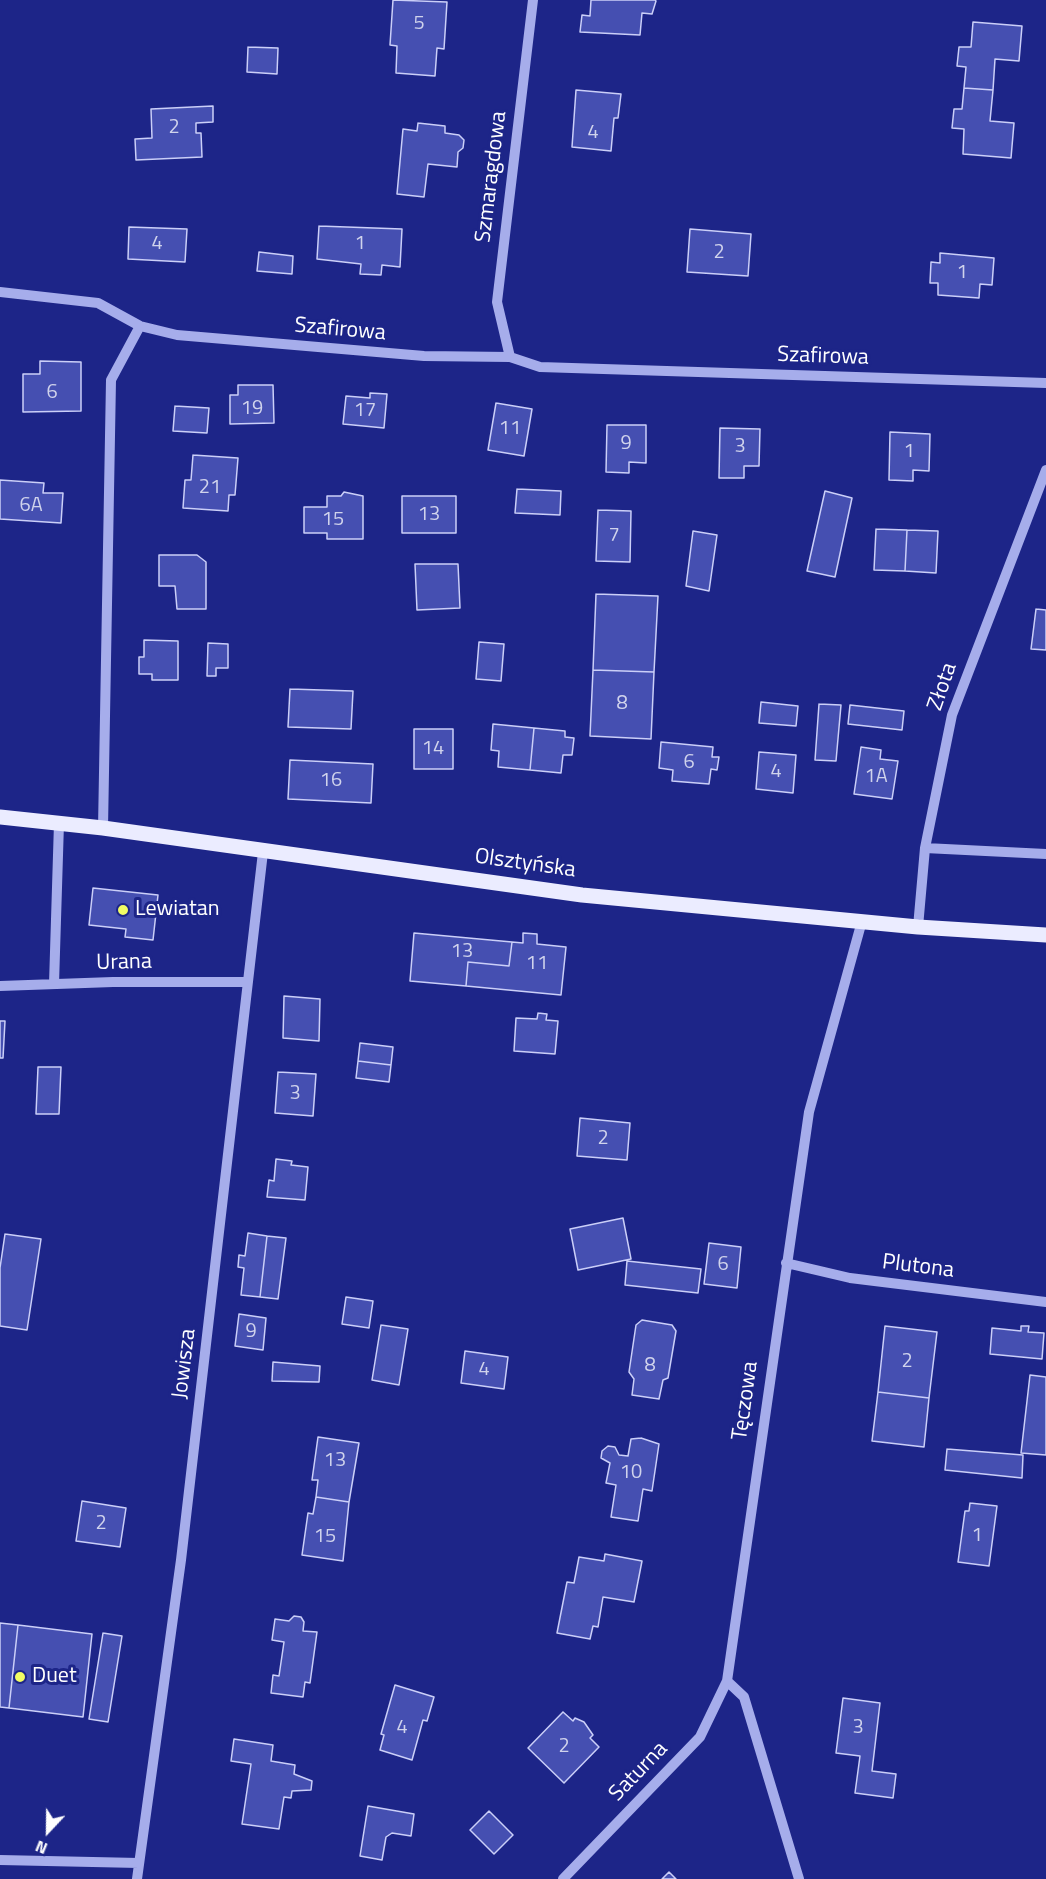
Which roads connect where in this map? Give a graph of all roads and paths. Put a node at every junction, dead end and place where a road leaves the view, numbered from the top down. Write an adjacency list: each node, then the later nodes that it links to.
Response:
1 (532, 0): 4 (street, Szmaragdowa)
2 (0, 292): 3 (street, Szafirowa)
3 (140, 326): 4 (street, Szafirowa); 9 (street)
4 (510, 357): 5 (street, Szafirowa)
5 (1046, 383)
6 (1046, 470): 10 (street, Złota)
7 (0, 817): 8 (main road, Olsztyńska)
8 (59, 823): 9 (main road, Olsztyńska); 17 (street)
9 (103, 828): 11 (main road, Olsztyńska)
10 (925, 848): 12 (street); 14 (street, Złota)
11 (263, 852): 13 (main road, Olsztyńska); 16 (street, Jowisza)
12 (1046, 854)
13 (862, 921): 14 (main road, Olsztyńska); 19 (street, Tęczowa)
14 (918, 927): 15 (main road, Olsztyńska)
15 (1046, 935)
16 (248, 982): 17 (street, Urana); 23 (street, Jowisza)
17 (54, 984): 18 (street, Urana)
18 (0, 986)
19 (786, 1263): 20 (street, Plutona); 21 (street, Tęczowa)
20 (1046, 1302)
21 (727, 1681): 25 (street, Saturna); 26 (street)
22 (0, 1860): 23 (street)
23 (139, 1863): 24 (street, Jowisza)
24 (137, 1879)
25 (563, 1879)
26 (799, 1879)

